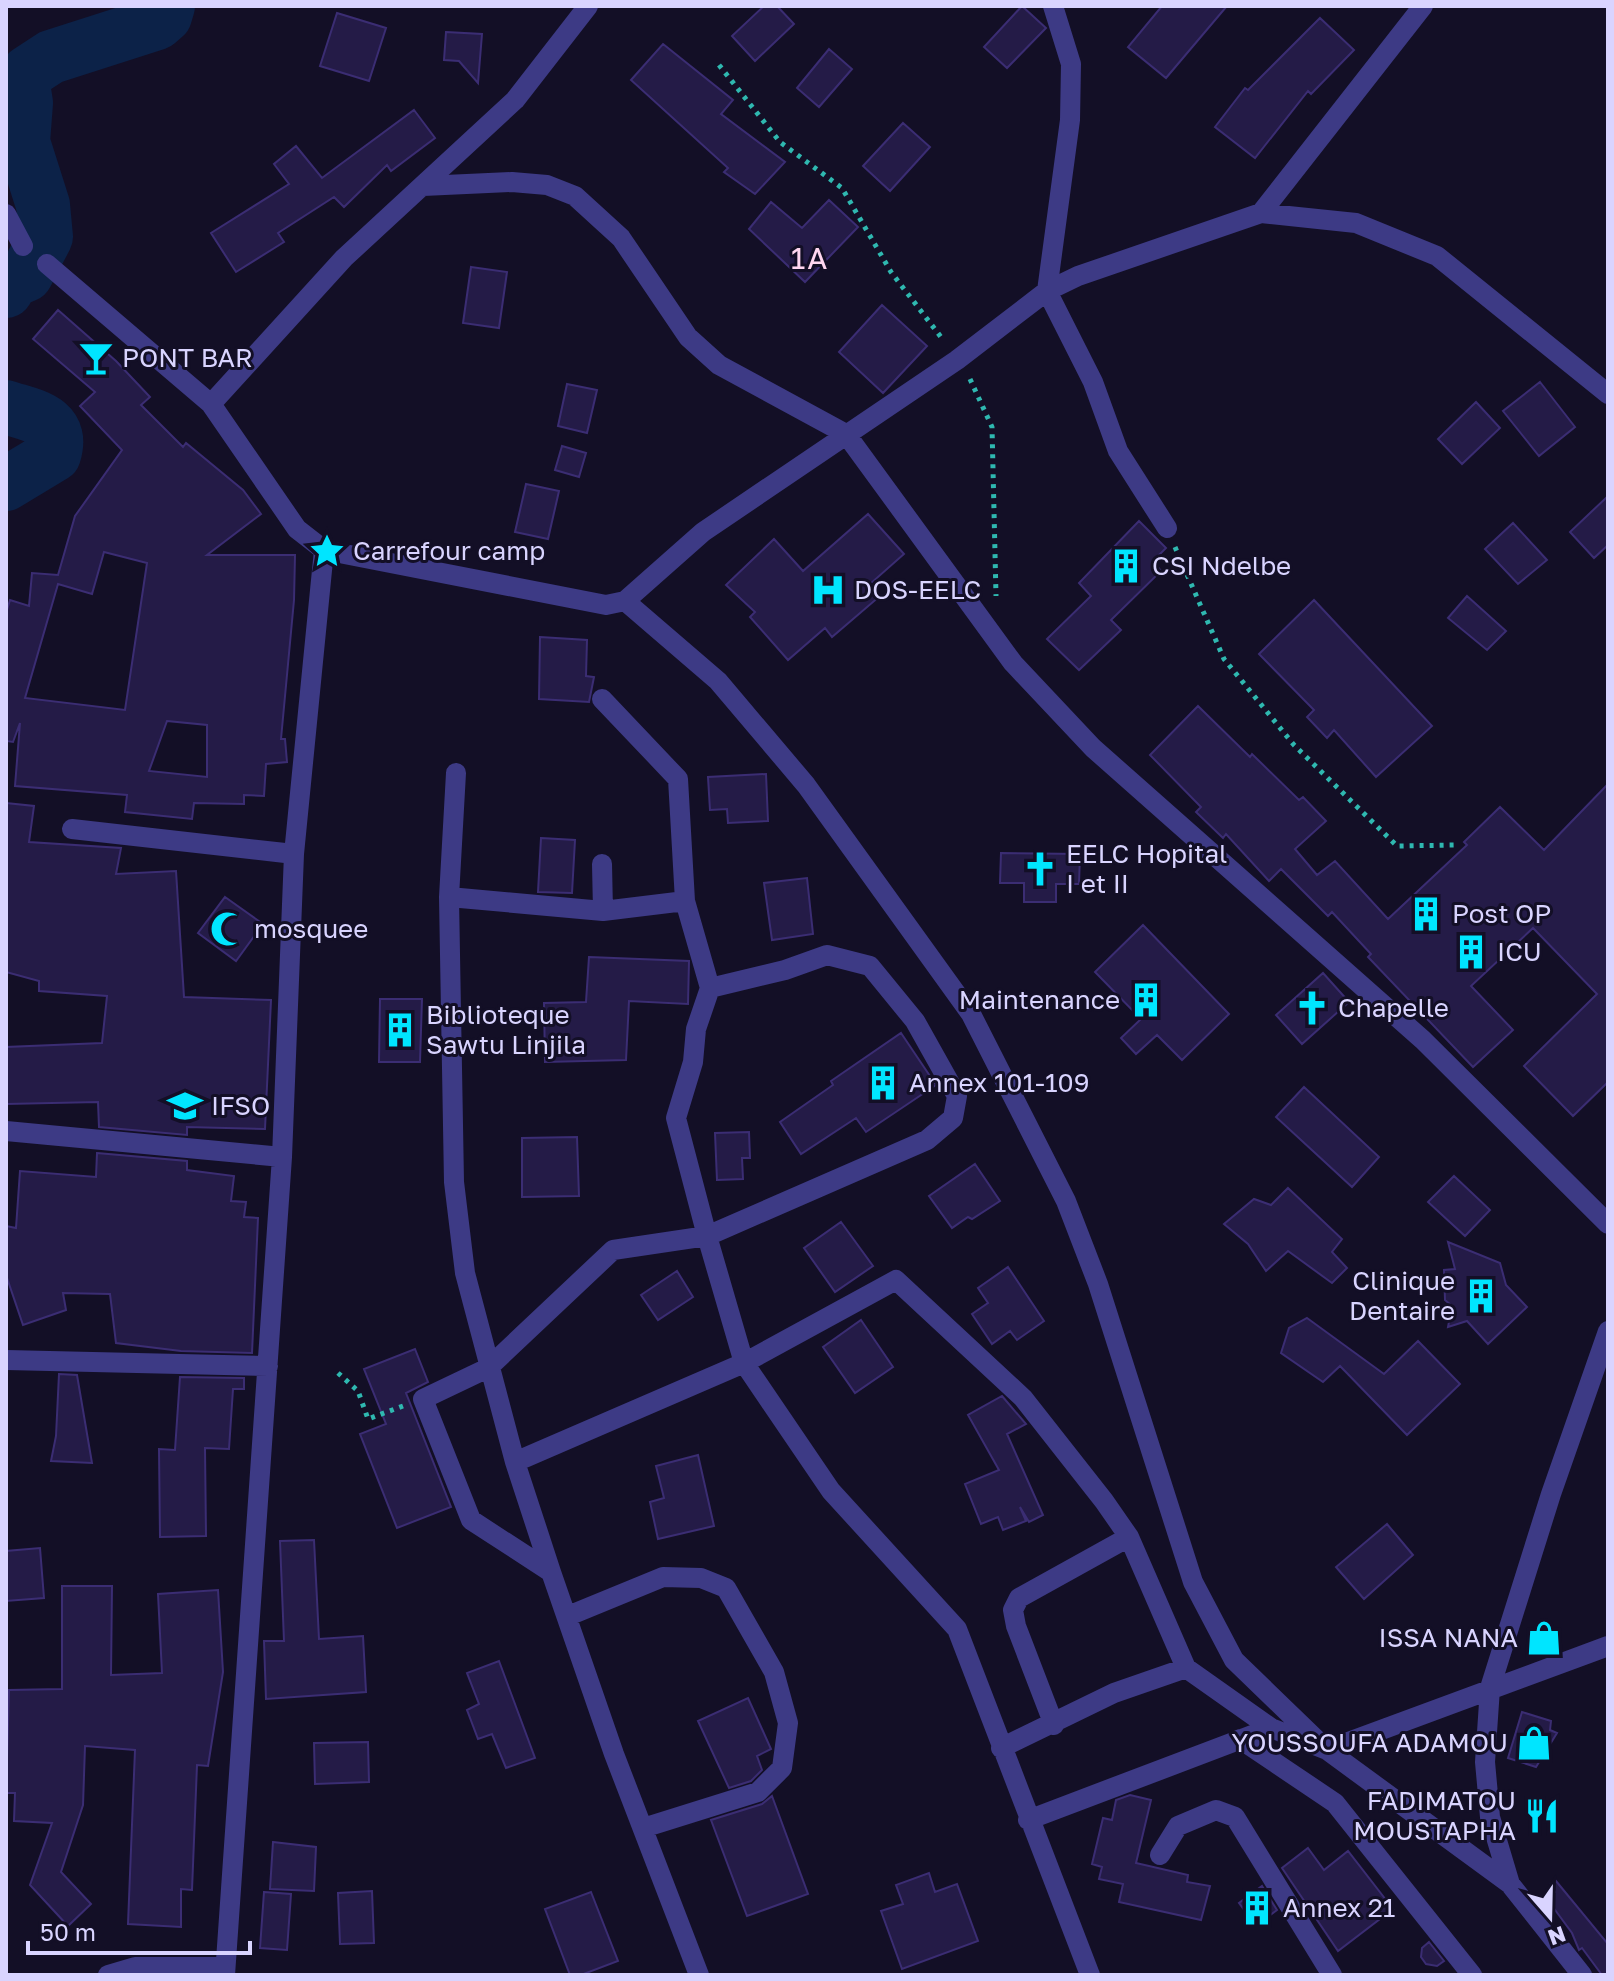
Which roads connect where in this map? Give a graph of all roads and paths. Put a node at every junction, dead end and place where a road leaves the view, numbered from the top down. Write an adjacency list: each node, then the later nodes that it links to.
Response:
1 (588, 6): 4 (street)
2 (1053, 6): 9 (street)
3 (1423, 6): 5 (street)
4 (423, 186): 11 (street); 12 (street)
5 (1261, 213): 9 (street); 10 (street)
6 (6, 214): 7 (street)
7 (23, 246)
8 (47, 264): 11 (street)
9 (1047, 291): 12 (street); 13 (street)
10 (1608, 394)
11 (211, 404): 14 (street)
12 (846, 434): 15 (street); 28 (street)
13 (1167, 528): 19 (path)
14 (324, 550): 15 (street); 20 (street)
15 (625, 601): 48 (street)
16 (602, 699): 23 (street)
17 (456, 773): 22 (street)
18 (72, 829): 20 (street)
19 (1456, 845)
20 (294, 854): 27 (street)
21 (602, 864): 24 (street)
22 (449, 897): 24 (street); 34 (street)
23 (685, 901): 24 (street); 25 (street)
24 (603, 911)
25 (710, 988): 29 (street); 29 (street)
26 (6, 1131): 27 (street)
27 (282, 1157): 33 (street)
28 (1608, 1224)
29 (707, 1236): 32 (street); 34 (street)
30 (1608, 1331): 43 (street)
31 (6, 1360): 33 (street)
32 (744, 1363): 37 (street); 38 (street); 47 (street)
33 (268, 1366): 53 (street)
34 (488, 1368): 36 (street); 37 (street)
35 (338, 1373): 36 (path)
36 (423, 1399): 39 (street)
37 (515, 1462): 39 (street)
38 (1129, 1537): 42 (street); 44 (street)
39 (551, 1572): 40 (street)
40 (568, 1616): 50 (street); 50 (street)
41 (1608, 1646): 43 (street)
42 (1186, 1668): 44 (street); 45 (street)
43 (1490, 1688): 48 (street); 52 (street)
44 (1054, 1725): 47 (street)
45 (1271, 1728): 46 (street); 48 (street)
46 (1240, 1739): 49 (street); 58 (street)
47 (1001, 1748): 49 (street)
48 (1327, 1750): 52 (street)
49 (1028, 1820): 56 (street)
50 (643, 1828): 55 (street)
51 (1160, 1855): 57 (street)
52 (1510, 1884): 59 (street)
53 (224, 1971): 54 (street)
54 (108, 1975)
55 (699, 1975)
56 (1090, 1975)
57 (1332, 1975)
58 (1472, 1975)
59 (1582, 1975)

